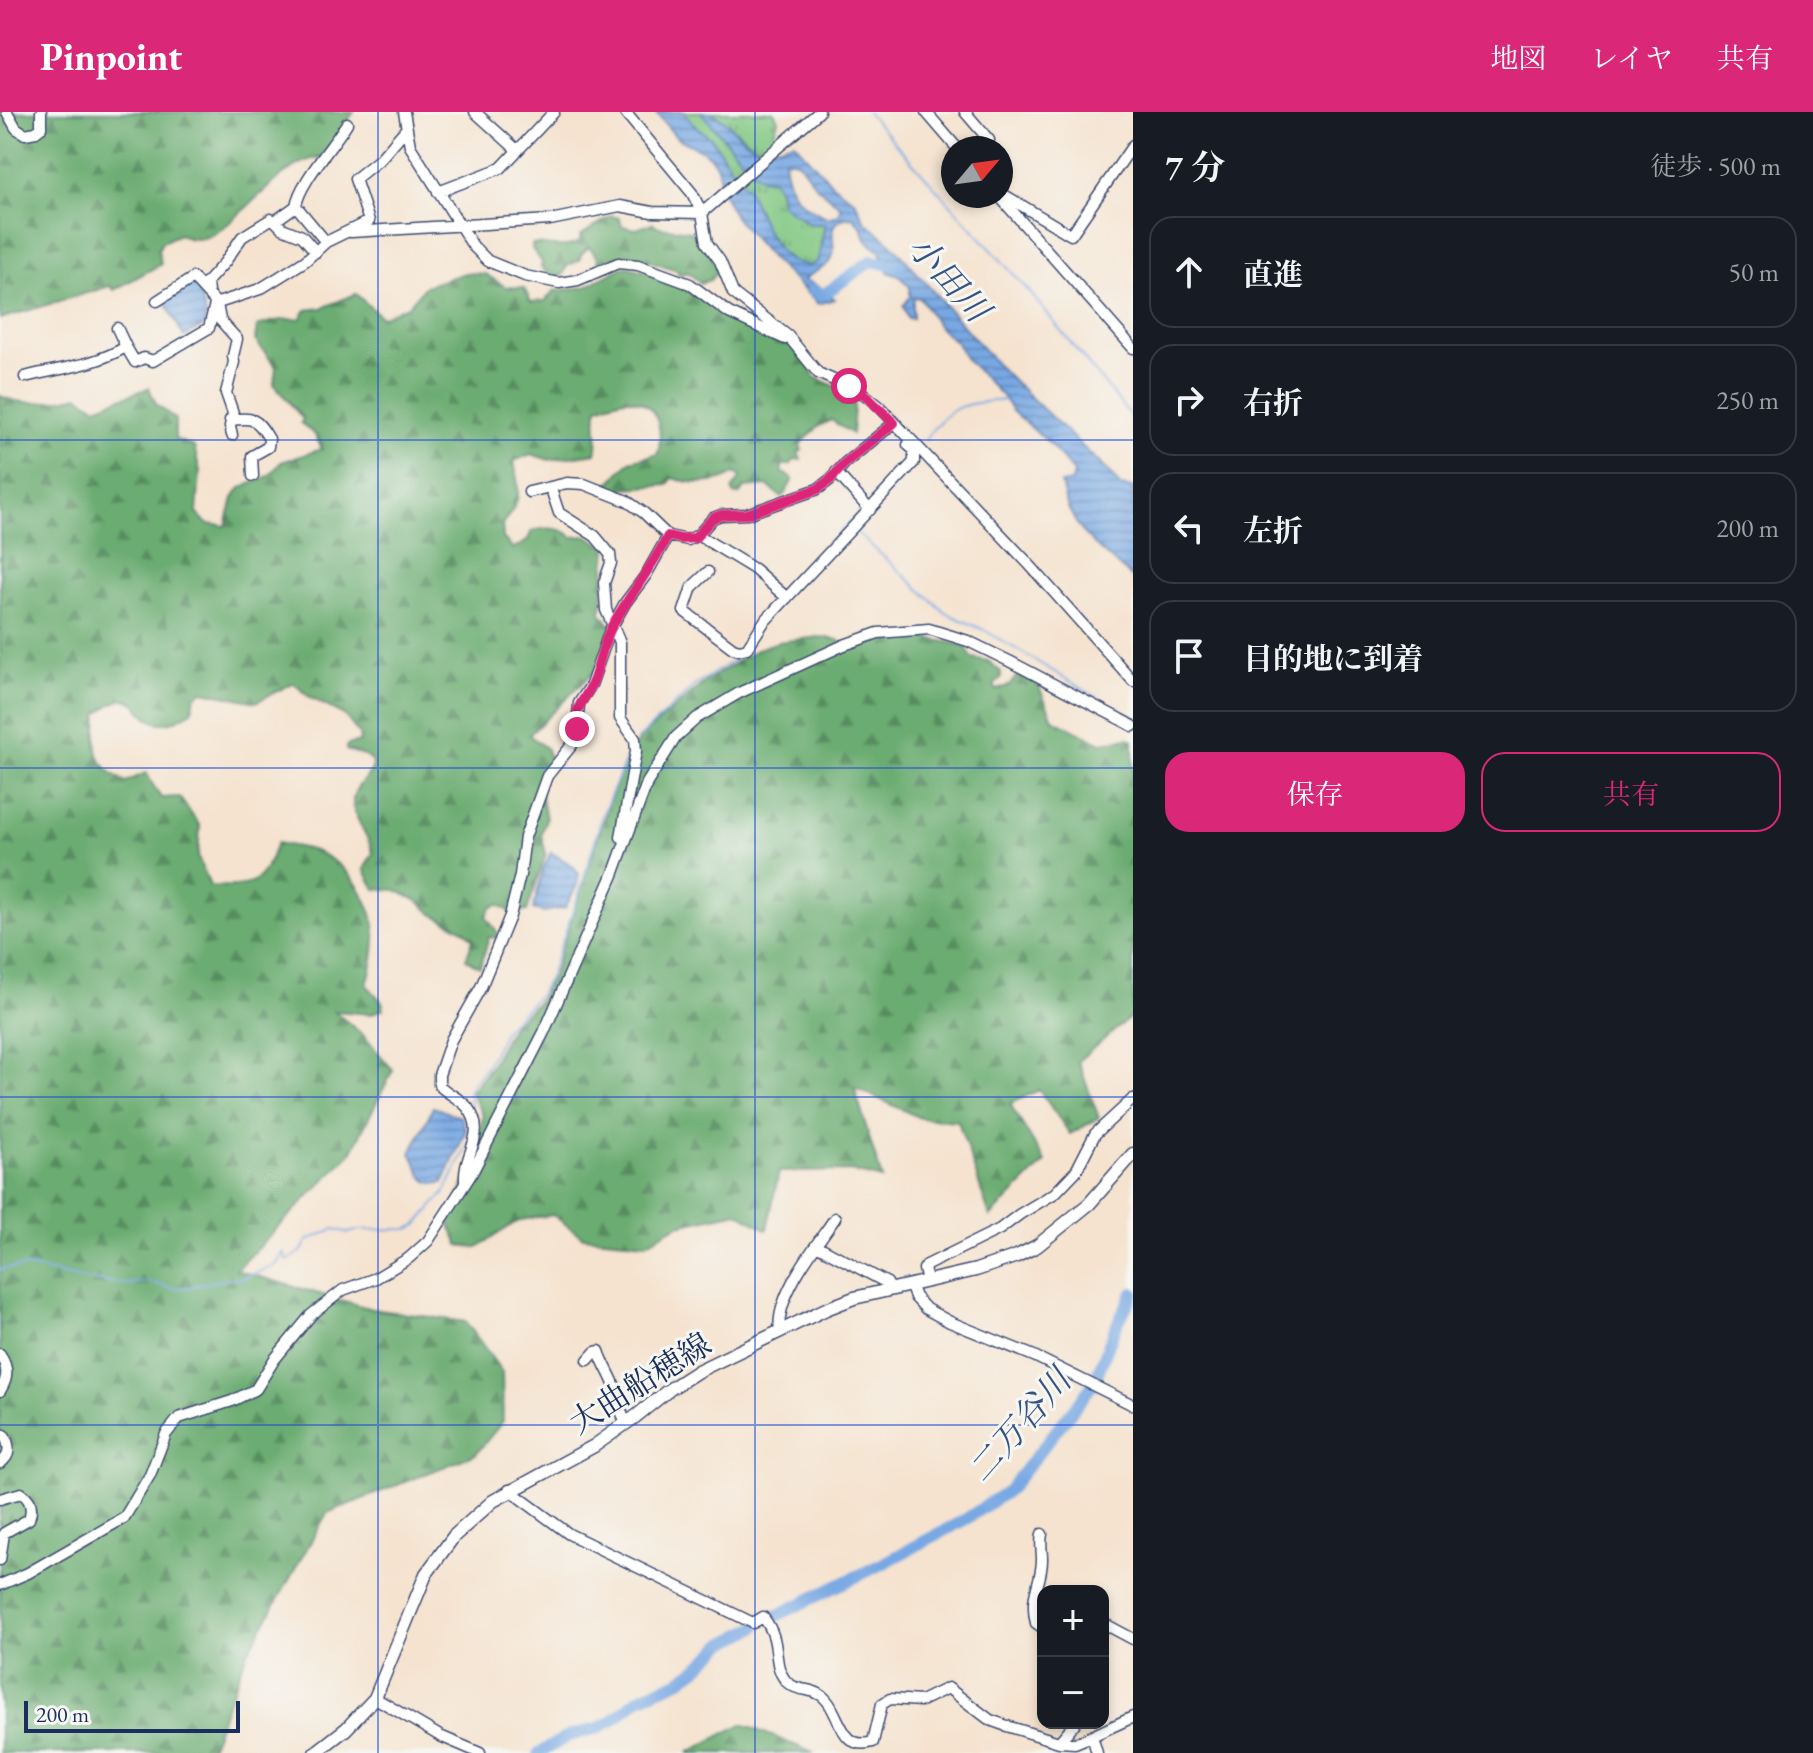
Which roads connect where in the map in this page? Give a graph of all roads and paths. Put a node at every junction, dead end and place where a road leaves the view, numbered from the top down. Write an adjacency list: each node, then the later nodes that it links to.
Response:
1 (7, 112): 2 (street)
2 (41, 112)
3 (404, 112): 11 (street)
4 (475, 112): 15 (street)
5 (554, 112): 15 (street)
6 (625, 112): 20 (street)
7 (819, 112): 20 (street)
8 (926, 112): 12 (street)
9 (965, 112): 13 (street)
10 (347, 123): 19 (street)
11 (405, 130): 16 (street); 23 (street)
12 (947, 136)
13 (986, 136)
14 (1133, 145): 17 (street)
15 (517, 150): 16 (street)
16 (438, 192): 22 (street)
17 (1013, 197)
18 (1012, 208): 33 (street)
19 (299, 210): 21 (street); 24 (street); 25 (street)
20 (706, 210): 22 (street); 31 (street)
21 (275, 221): 24 (street); 27 (street)
22 (461, 226): 23 (street); 31 (street)
23 (345, 233): 25 (street)
24 (296, 234): 26 (street)
25 (326, 242): 26 (street)
26 (316, 252): 29 (street)
27 (209, 295): 28 (street); 29 (street)
28 (157, 301)
29 (217, 304): 32 (street); 35 (street)
30 (117, 328): 32 (street)
31 (795, 344): 36 (street)
32 (126, 347): 34 (street)
33 (1133, 348)
34 (25, 377)
35 (230, 420): 37 (street); 39 (street)
36 (892, 425): 38 (street); 42 (street); 48 (street)
37 (232, 435)
38 (836, 472): 42 (street); 43 (street)
39 (253, 476)
40 (551, 489): 41 (street); 44 (street); 47 (street)
41 (529, 492)
42 (870, 510): 46 (street)
43 (698, 535): 44 (street); 46 (street)
44 (668, 536): 47 (street)
45 (708, 572): 46 (street)
46 (787, 598)
47 (614, 624): 50 (street); 53 (street)
48 (1133, 681)
49 (1133, 726): 50 (street)
50 (618, 859): 53 (street)
51 (1133, 1099): 56 (street)
52 (1133, 1154): 56 (main road, 大曲船穂線)
53 (466, 1183): 71 (street)
54 (835, 1218): 55 (street)
55 (816, 1245): 58 (street); 59 (street)
56 (927, 1281): 57 (main road, 大曲船穂線)
57 (910, 1285): 58 (main road, 大曲船穂線); 63 (street)
58 (891, 1290): 59 (main road, 大曲船穂線)
59 (780, 1332): 64 (main road, 大曲船穂線)
60 (0, 1354): 62 (street)
61 (588, 1360): 64 (street)
62 (0, 1391)
63 (1133, 1405)
64 (626, 1424): 67 (main road, 大曲船穂線)
65 (0, 1433): 66 (street)
66 (0, 1463)
67 (509, 1490): 75 (main road, 大曲船穂線); 79 (street)
68 (0, 1499): 70 (street)
69 (1042, 1534): 72 (street)
70 (0, 1560)
71 (0, 1585)
72 (1037, 1624)
73 (1109, 1626): 74 (street)
74 (1133, 1639)
75 (375, 1698): 80 (main road, 大曲船穂線); 81 (street)
76 (1133, 1717): 78 (street)
77 (1070, 1729): 79 (street)
78 (1092, 1736): 79 (street); 82 (street)
79 (1059, 1742)
80 (315, 1753)
81 (480, 1753)
82 (1097, 1753)

